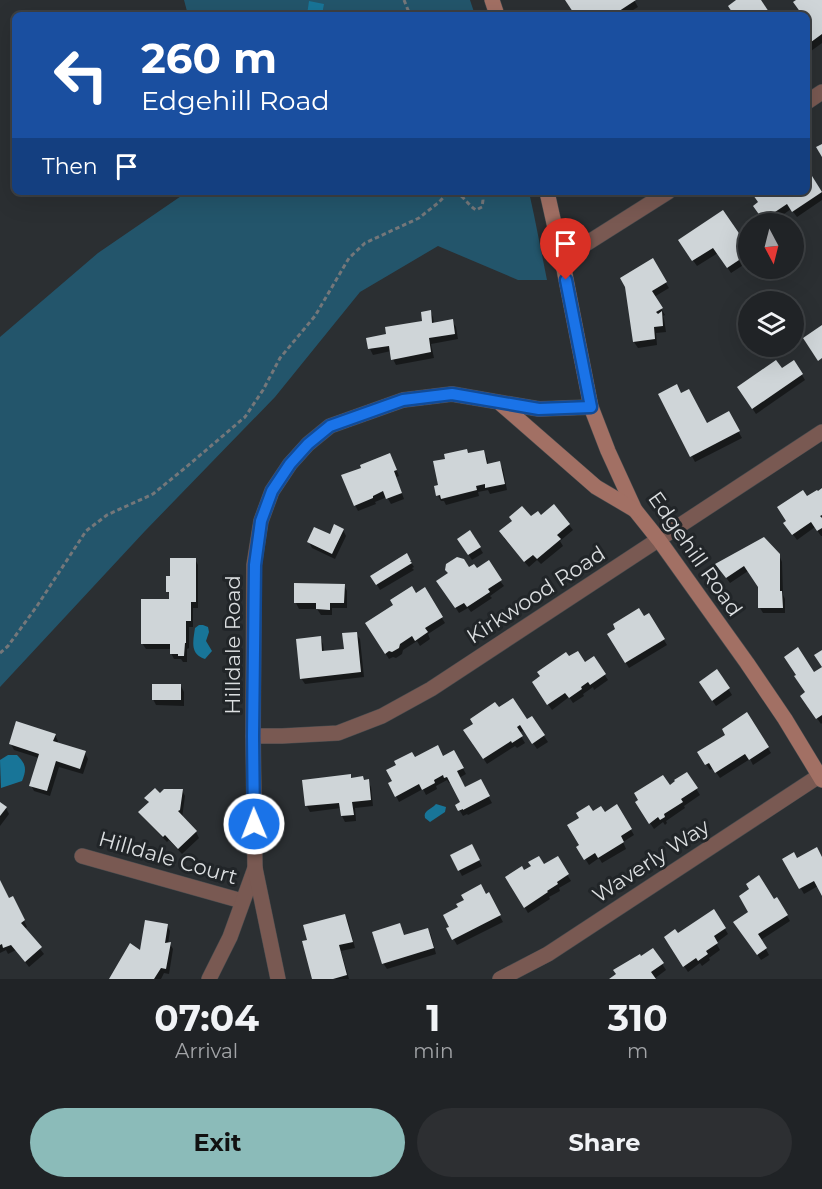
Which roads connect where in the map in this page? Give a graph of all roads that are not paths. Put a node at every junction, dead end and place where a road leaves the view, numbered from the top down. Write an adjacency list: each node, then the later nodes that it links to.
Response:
1 (548, 195): 3 (street, Edgehill Road)
2 (663, 195): 3 (street)
3 (562, 259): 5 (street, Edgehill Road)
4 (501, 404): 5 (street, Hilldale Road); 7 (street); 9 (street, Hilldale Road)
5 (591, 407): 7 (street, Edgehill Road)
6 (822, 432): 8 (street, Kirkwood Road)
7 (635, 510): 8 (street, Edgehill Road)
8 (659, 540): 9 (street, Kirkwood Road); 10 (street, Edgehill Road)
9 (253, 736): 12 (street, Hilldale Road)
10 (821, 777): 16 (street, Waverly Way)
11 (82, 855): 13 (street, Hilldale Court)
12 (255, 868): 13 (street, Hilldale Road); 15 (street, Hilldale Road)
13 (242, 901): 14 (street, Hilldale Road)
14 (209, 979)
15 (278, 979)
16 (500, 979)

